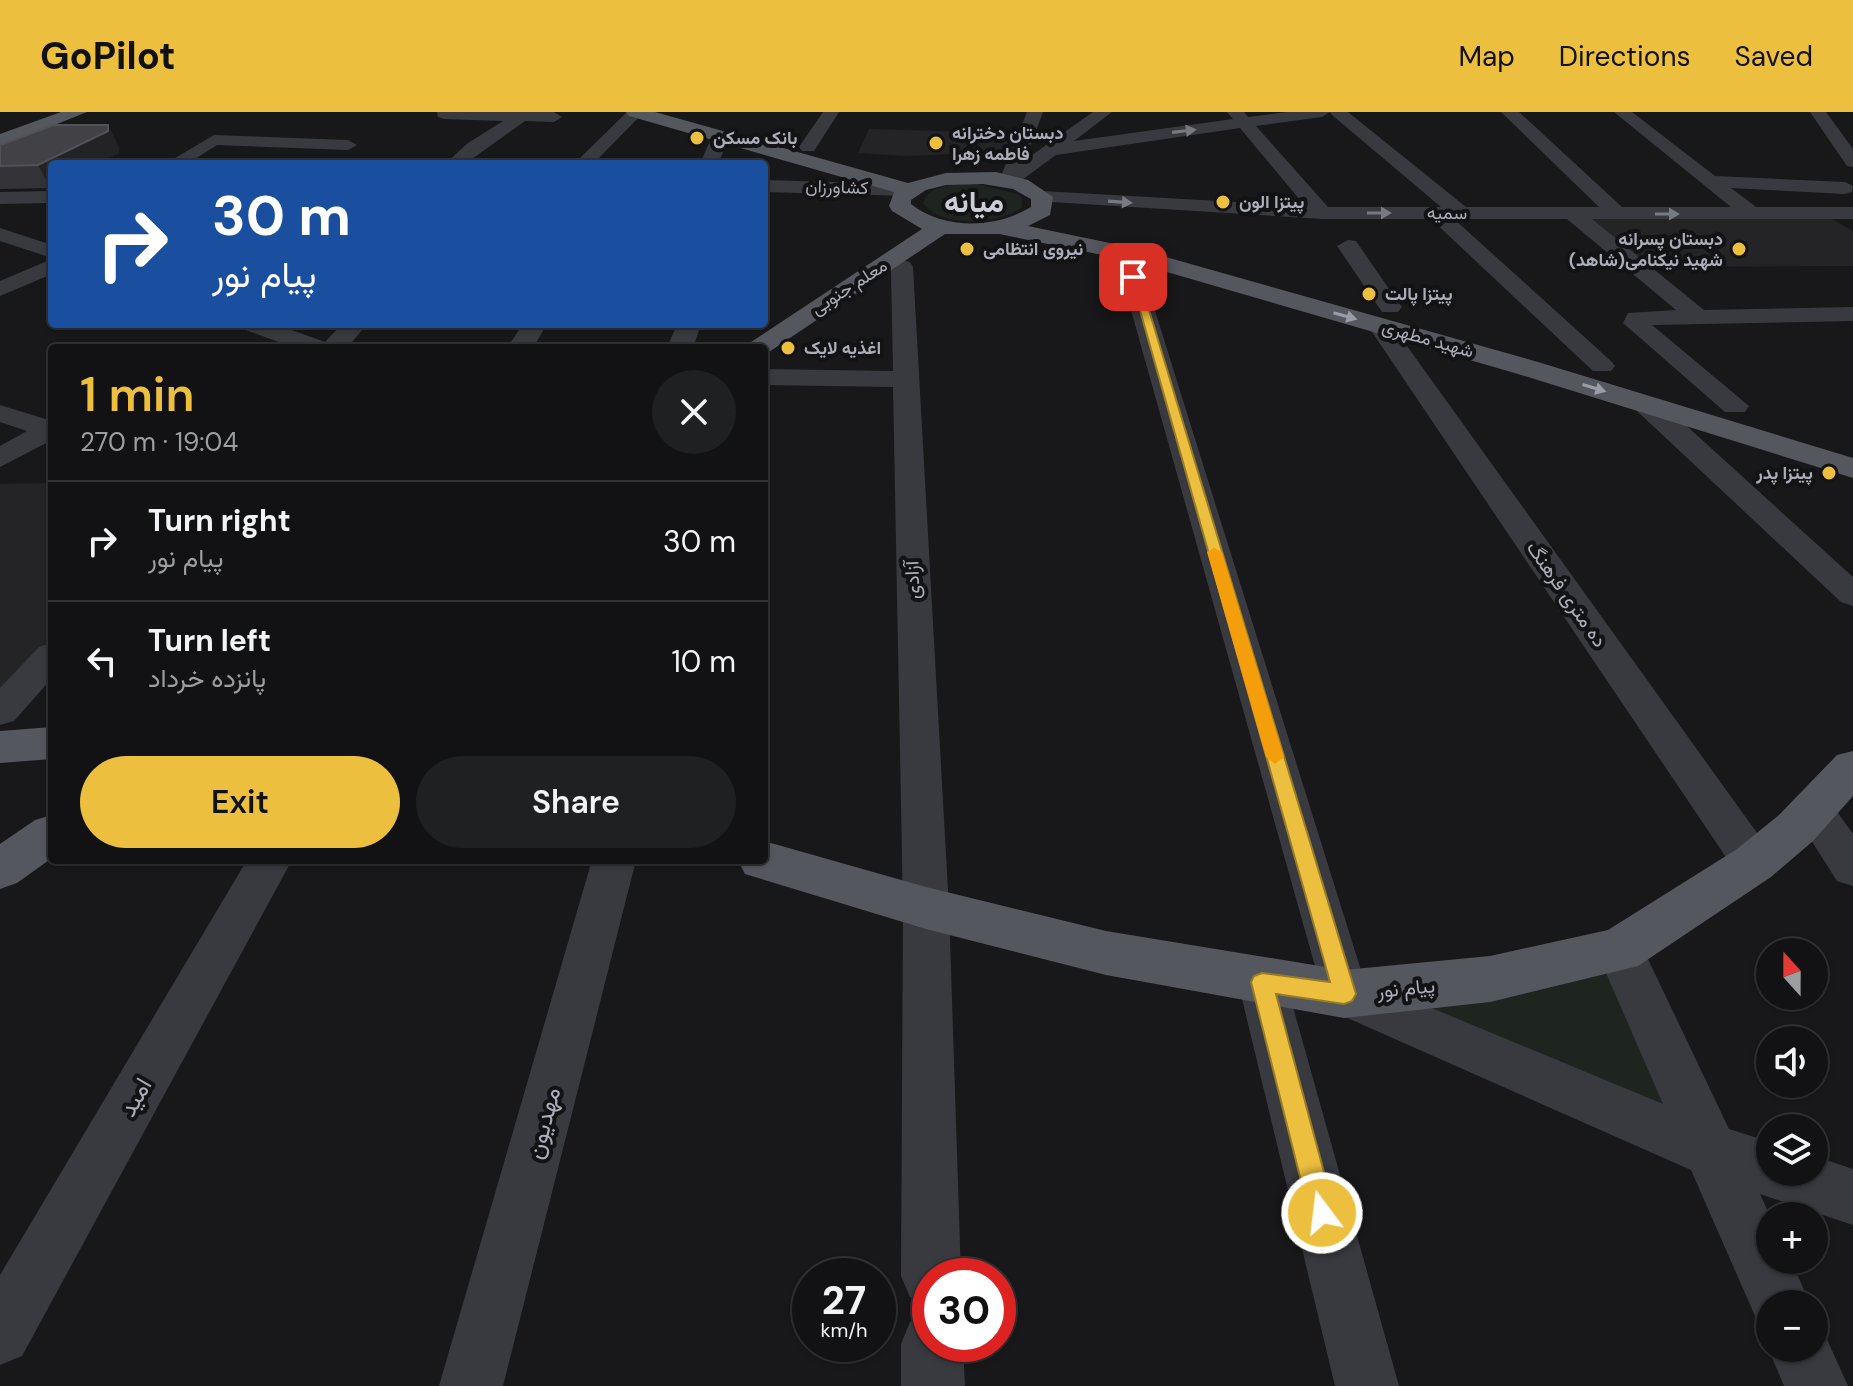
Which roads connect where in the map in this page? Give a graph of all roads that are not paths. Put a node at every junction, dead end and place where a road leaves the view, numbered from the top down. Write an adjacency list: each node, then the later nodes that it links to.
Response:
1 (46, 112): 17 (main road)
2 (78, 112): 21 (main road)
3 (635, 112): 18 (main road); 27 (street)
4 (684, 112): 23 (main road)
5 (831, 112): 23 (street)
6 (1035, 112): 31 (street)
7 (1104, 112): 24 (street)
8 (1322, 112): 16 (street)
9 (1338, 112): 42 (street)
10 (1509, 112): 44 (street)
11 (1622, 112): 32 (street)
12 (1818, 112): 29 (street)
13 (444, 114): 14 (street)
14 (526, 114): 15 (street); 26 (street)
15 (554, 117)
16 (1241, 118): 24 (street, one-way to 16); 39 (street)
17 (0, 128)
18 (721, 136): 28 (street); 35 (main road)
19 (176, 139): 20 (street)
20 (214, 140): 22 (street); 25 (street)
21 (0, 141)
22 (348, 145)
23 (808, 147): 30 (main road)
24 (1051, 150): 31 (street)
25 (181, 160)
26 (459, 160)
27 (587, 160)
28 (711, 160)
29 (1853, 161)
30 (946, 179): 31 (main road); 35 (main road)
31 (1008, 181): 38 (main road, شهید مطهری)
32 (1709, 181): 34 (street); 45 (street)
33 (768, 186): 35 (street, کشاورزان)
34 (1853, 189)
35 (909, 190): 46 (main road)
36 (48, 197): 37 (street)
37 (0, 198)
38 (1043, 199): 39 (street, سمیه, one-way to 39); 47 (main road); 57 (main road, شهید مطهری)
39 (1322, 213): 40 (street, سمیه, one-way to 40)
40 (1436, 213): 42 (street, سمیه); 63 (street)
41 (1853, 213): 45 (street, سمیه)
42 (1462, 214): 43 (street, سمیه)
43 (1573, 214): 44 (street, سمیه); 55 (street)
44 (1618, 214): 45 (street, سمیه, one-way to 45)
45 (1752, 214)
46 (942, 226): 47 (main road); 52 (main road, معلم جنوبی)
47 (998, 227): 51 (main road, شهید مطهری)
48 (0, 234): 50 (street)
49 (1348, 246): 57 (street, ده متری فرهنگ)
50 (48, 251)
51 (1126, 253): 57 (main road, شهید مطهری, one-way to 57); 93 (street)
52 (887, 262): 62 (main road, معلم جنوبی); 65 (street, آزادی)
53 (48, 268): 54 (street)
54 (0, 289)
55 (1695, 314): 56 (street); 67 (street)
56 (1853, 314)
57 (1385, 317): 63 (main road, شهید مطهری); 66 (main road, شهید مطهری, one-way to 66); 85 (street, ده متری فرهنگ)
58 (263, 328): 60 (street)
59 (351, 328): 61 (street)
60 (308, 344)
61 (337, 344)
62 (762, 344)
63 (1602, 366): 67 (main road, شهید مطهری)
64 (768, 377): 65 (street)
65 (904, 379): 90 (street, آزادی)
66 (1647, 405): 73 (main road, شهید مطهری); 74 (street)
67 (1735, 406): 71 (main road, شهید مطهری)
68 (0, 413): 69 (street)
69 (48, 428)
70 (48, 430): 72 (street)
71 (1853, 442)
72 (0, 458)
73 (1853, 468)
74 (1853, 595)
75 (48, 659): 76 (street)
76 (0, 712)
77 (48, 743): 78 (main road)
78 (0, 747)
79 (48, 753): 80 (main road)
80 (0, 757)
81 (1853, 767): 82 (main road, پیام نور)
82 (1813, 810): 85 (main road, پیام نور); 88 (street)
83 (48, 836): 89 (main road)
84 (768, 862): 90 (main road, پیام نور)
85 (1754, 863): 91 (main road, پیام نور)
86 (268, 864): 100 (street, امید)
87 (613, 864): 103 (street, مهدیون)
88 (1853, 868)
89 (0, 869)
90 (926, 908): 92 (main road, پیام نور); 98 (street, آزادی)
91 (1620, 950): 93 (main road, پیام نور); 94 (street)
92 (1262, 982): 93 (main road, پیام نور); 105 (street)
93 (1344, 994): 94 (street)
94 (1711, 1151): 95 (street); 99 (street)
95 (1756, 1166)
96 (1819, 1186): 97 (street)
97 (1853, 1197)
98 (931, 1258)
99 (1774, 1290)
100 (0, 1334)
101 (932, 1362): 104 (street)
102 (1805, 1362): 106 (street)
103 (471, 1386)
104 (933, 1386)
105 (1367, 1386)
106 (1816, 1386)

